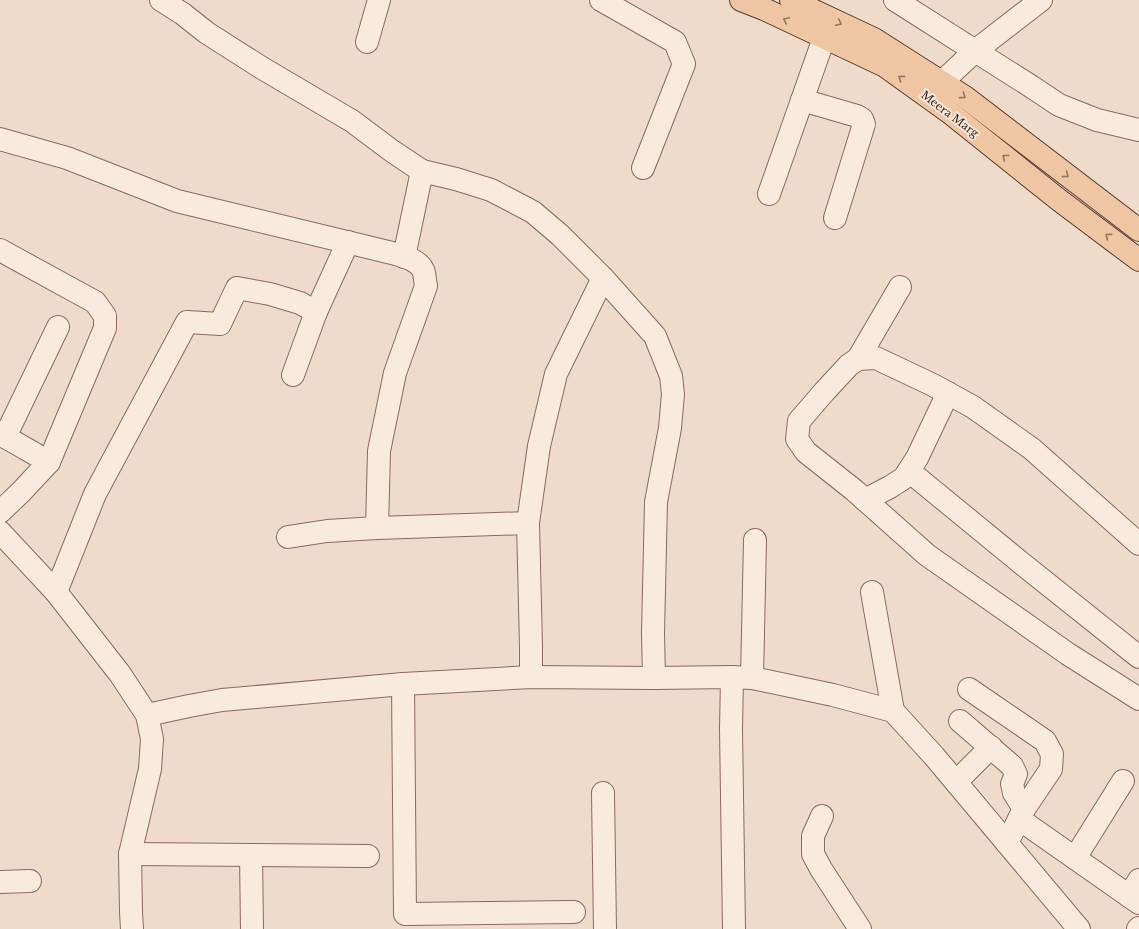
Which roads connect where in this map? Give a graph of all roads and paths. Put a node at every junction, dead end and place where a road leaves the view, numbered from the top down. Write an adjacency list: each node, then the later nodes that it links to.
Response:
1 (161, 0): 16 (street)
2 (379, 0): 9 (street)
3 (601, 0): 15 (street)
4 (742, 0): 8 (main road, Meera Marg, one-way to 4)
5 (791, 0): 11 (main road, Meera Marg, one-way to 11)
6 (895, 0): 10 (street)
7 (1041, 0): 10 (street)
8 (824, 38): 12 (street); 23 (main road, Meera Marg, one-way to 8)
9 (367, 42)
10 (975, 51): 11 (street); 13 (street)
11 (942, 82): 19 (main road, Meera Marg, one-way to 19)
12 (802, 100): 17 (street); 18 (street)
13 (1139, 130)
14 (0, 139): 20 (street)
15 (642, 168)
16 (422, 171): 22 (street); 24 (street)
17 (770, 194)
18 (835, 218)
19 (1139, 230)
20 (348, 242): 22 (street); 26 (street)
21 (0, 250): 32 (street)
22 (404, 257): 37 (street)
23 (1139, 260)
24 (603, 278): 36 (street); 47 (street)
25 (900, 287): 28 (street)
26 (316, 312): 29 (street); 42 (street)
27 (58, 327): 31 (street)
28 (858, 359): 30 (street); 34 (street)
29 (292, 375)
30 (948, 393): 33 (street); 41 (street)
31 (2, 435): 32 (street)
32 (49, 462): 35 (street)
33 (909, 471): 34 (street); 44 (street)
34 (865, 500): 50 (street)
35 (0, 512)
36 (528, 523): 37 (street); 45 (street)
37 (377, 528): 39 (street)
38 (0, 532): 42 (street)
39 (288, 537)
40 (755, 540): 46 (street)
41 (1139, 544)
42 (56, 592): 52 (street)
43 (872, 592): 51 (street)
44 (1139, 657)
45 (530, 677): 47 (street); 48 (street)
46 (742, 677): 47 (street); 51 (street); 72 (street)
47 (654, 678)
48 (403, 684): 52 (street); 68 (street)
49 (969, 689): 58 (street)
50 (1139, 699)
51 (893, 711): 56 (street)
52 (147, 715): 61 (street)
53 (960, 721): 54 (street)
54 (991, 747): 56 (street); 58 (street)
55 (1123, 781): 64 (street)
56 (956, 782): 60 (street)
57 (603, 794): 71 (street)
58 (1022, 814): 60 (street); 64 (street)
59 (822, 816): 73 (street)
60 (1007, 842): 74 (street)
61 (130, 854): 62 (street); 69 (street)
62 (251, 855): 63 (street); 70 (street)
63 (368, 856)
64 (1075, 858): 67 (street)
65 (30, 881): 66 (street)
66 (0, 882)
67 (1136, 893)
68 (574, 912)
69 (132, 929)
70 (252, 929)
71 (605, 929)
72 (734, 929)
73 (860, 929)
74 (1079, 929)

